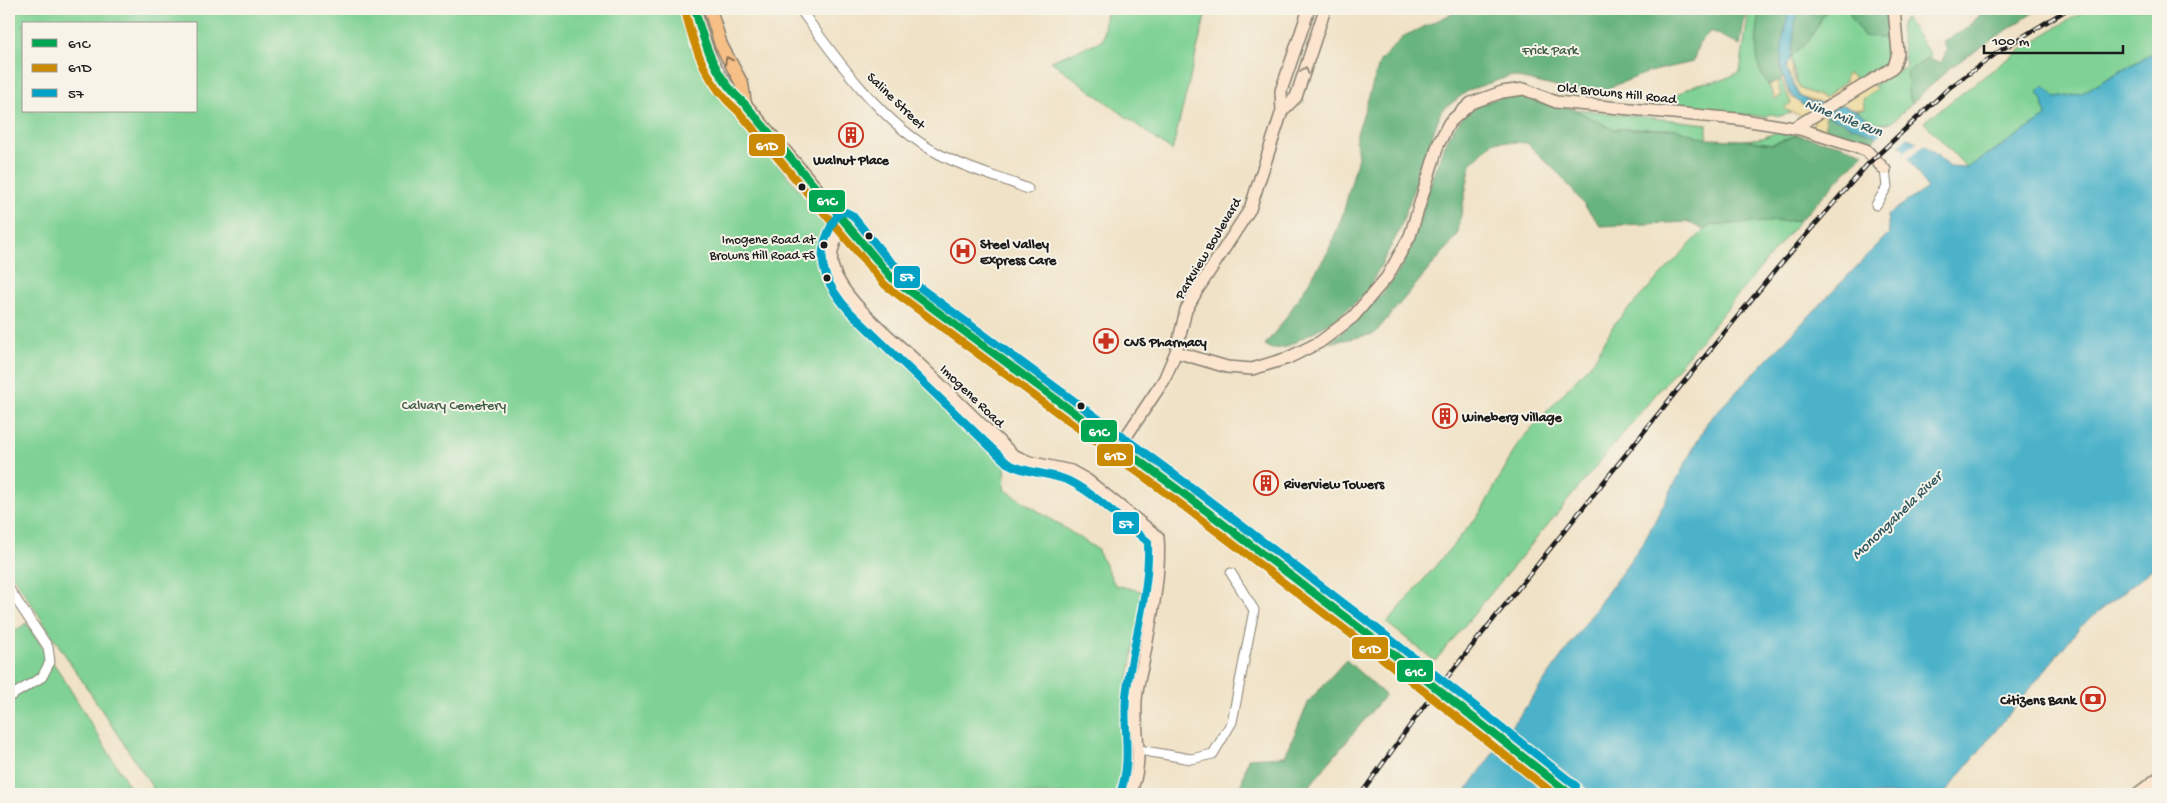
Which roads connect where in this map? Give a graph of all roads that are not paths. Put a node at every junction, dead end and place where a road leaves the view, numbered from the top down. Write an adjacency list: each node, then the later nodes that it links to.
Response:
1 (696, 9): 7 (main road)
2 (710, 9): 7 (main road, one-way to 2)
3 (800, 9): 11 (street, Saline Street)
4 (1309, 9): 8 (street, Parkview Boulevard)
5 (1326, 9): 8 (street, Parkview Boulevard, one-way to 5)
6 (1894, 9): 9 (street)
7 (745, 104): 13 (main road)
8 (1282, 111): 14 (street, Parkview Boulevard)
9 (1798, 125): 10 (street, Old Browns Hill Road); 14 (street, Old Browns Hill Road)
10 (1885, 170): 12 (street, Old Browns Hill Road)
11 (1028, 189)
12 (1876, 205)
13 (845, 222): 15 (main road); 19 (street, Imogene Road)
14 (1176, 352): 15 (street, Parkview Boulevard)
15 (1119, 447): 22 (main road, bridge)
16 (1231, 573): 19 (street)
17 (9, 589): 18 (street)
18 (9, 697)
19 (1140, 750): 21 (street)
20 (2158, 778): 23 (street)
21 (1130, 794)
22 (1570, 794)
23 (2137, 794)

